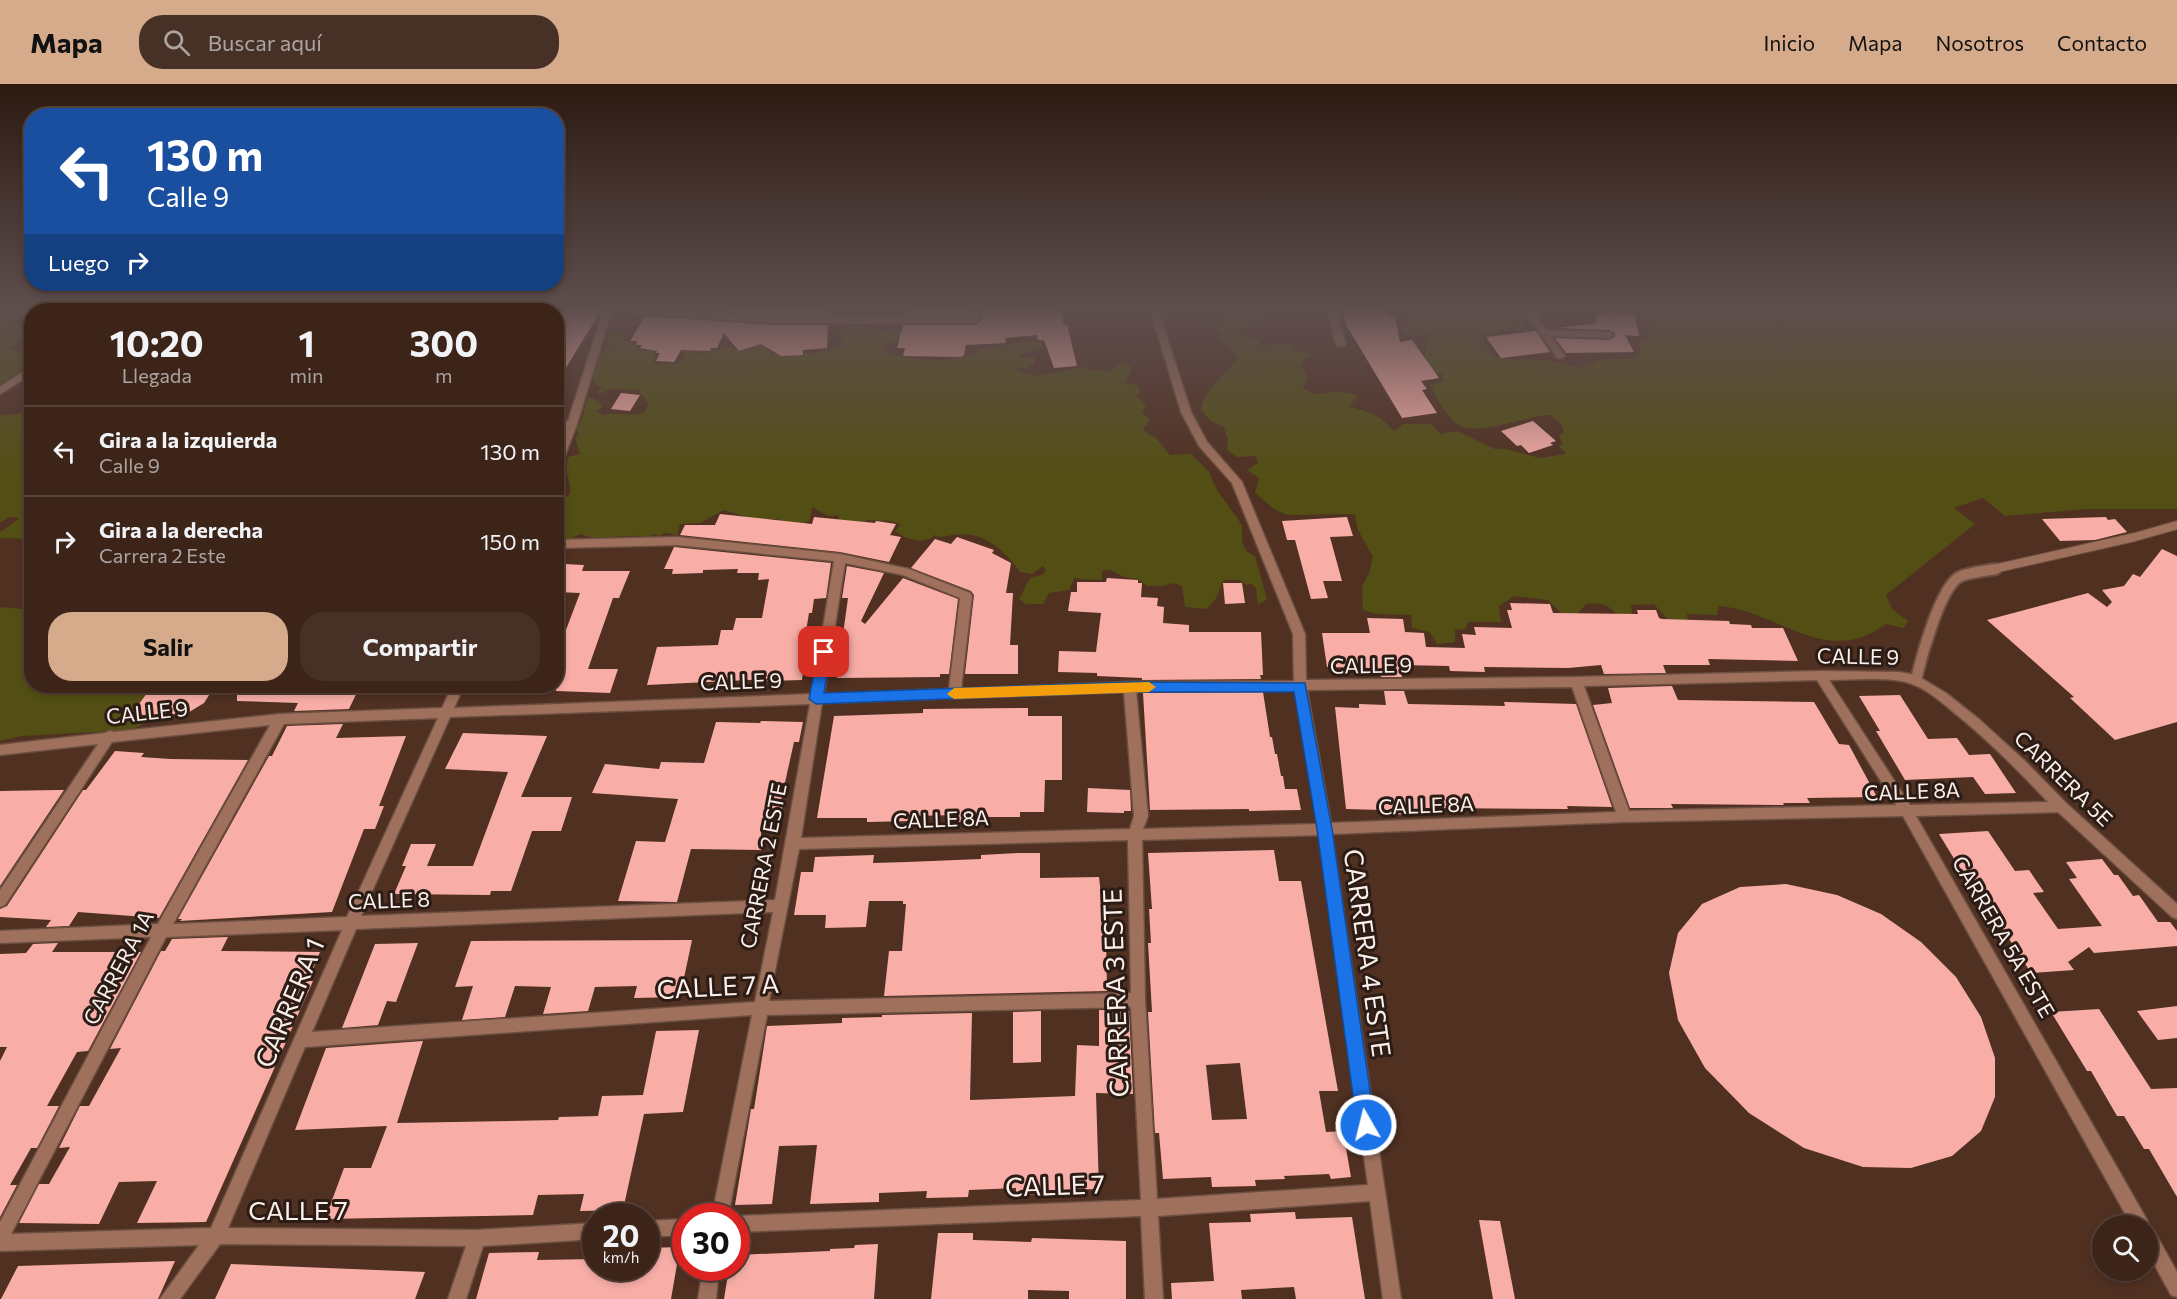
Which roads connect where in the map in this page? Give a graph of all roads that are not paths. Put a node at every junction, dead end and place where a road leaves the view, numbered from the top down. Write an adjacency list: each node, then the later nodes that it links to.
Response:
1 (590, 366): 6 (street)
2 (1172, 366): 14 (street)
3 (24, 374): 4 (street)
4 (0, 391)
5 (564, 424): 6 (street)
6 (572, 424): 7 (street)
7 (564, 445)
8 (2177, 525): 12 (lane)
9 (564, 544): 10 (street)
10 (840, 558): 17 (street); 18 (street, CARRERA 2 ESTE)
11 (1820, 675): 12 (street, CALLE 9); 13 (street, CALLE 9); 24 (street, CARRERA 5A ESTE)
12 (1916, 680): 23 (street, CARRERA 5E)
13 (1576, 682): 14 (street, CALLE 9); 25 (street)
14 (1300, 686): 15 (street, CALLE 9); 26 (street, CARRERA 4 ESTE)
15 (1130, 687): 17 (street, CALLE 9); 27 (street, CARRERA 3 ESTE)
16 (455, 693): 19 (street, CARRERA 1)
17 (954, 694): 18 (street, CALLE 9)
18 (816, 699): 19 (street, CALLE 9); 28 (street, CARRERA 2 ESTE)
19 (445, 713): 20 (street, CALLE 9); 32 (street, CARRERA 1)
20 (280, 719): 21 (street, CALLE 9); 33 (street, CARRERA 1A)
21 (110, 736): 22 (street, CALLE 9); 29 (street)
22 (0, 750)
23 (2061, 807): 24 (street, CALLE 8A); 31 (street, CARRERA 5E)
24 (1907, 812): 25 (street, CALLE 8A); 41 (street, CARRERA 5A ESTE)
25 (1624, 817): 26 (street, CALLE 8A)
26 (1325, 829): 27 (street, CALLE 8A); 38 (street, CARRERA 4 ESTE)
27 (1135, 834): 28 (street, CALLE 8A); 35 (street, CARRERA 3 ESTE)
28 (793, 844): 30 (street, CARRERA 2 ESTE)
29 (0, 901)
30 (780, 906): 32 (street, CALLE 8); 36 (street, CARRERA 2 ESTE)
31 (2177, 912)
32 (351, 924): 33 (street, CALLE 8); 37 (street, CARRERA 1)
33 (162, 931): 34 (street, CALLE 8); 46 (street, CARRERA 1A)
34 (0, 937)
35 (1138, 1000): 36 (street, CALLE 7 A); 40 (street, CARRERA 3 ESTE)
36 (760, 1008): 37 (street, CALLE 7 A); 39 (street, CARRERA 2 ESTE)
37 (301, 1040): 44 (street, CARRERA 1)
38 (1376, 1193): 40 (street, CALLE 7); 54 (street, CARRERA 4 ESTE)
39 (722, 1203)
40 (1150, 1208): 42 (street, CALLE 7); 53 (street, CARRERA 3 ESTE)
41 (2135, 1215)
42 (750, 1223)
43 (582, 1232): 45 (street, CALLE 7)
44 (216, 1236): 45 (street, CALLE 7); 46 (street, CALLE 7); 50 (street, CARRERA 1)
45 (477, 1238): 51 (street)
46 (0, 1241)
47 (2158, 1255): 49 (street)
48 (709, 1281): 52 (street)
49 (2177, 1288)
50 (169, 1299)
51 (457, 1299)
52 (706, 1299)
53 (1154, 1299)
54 (1392, 1299)

